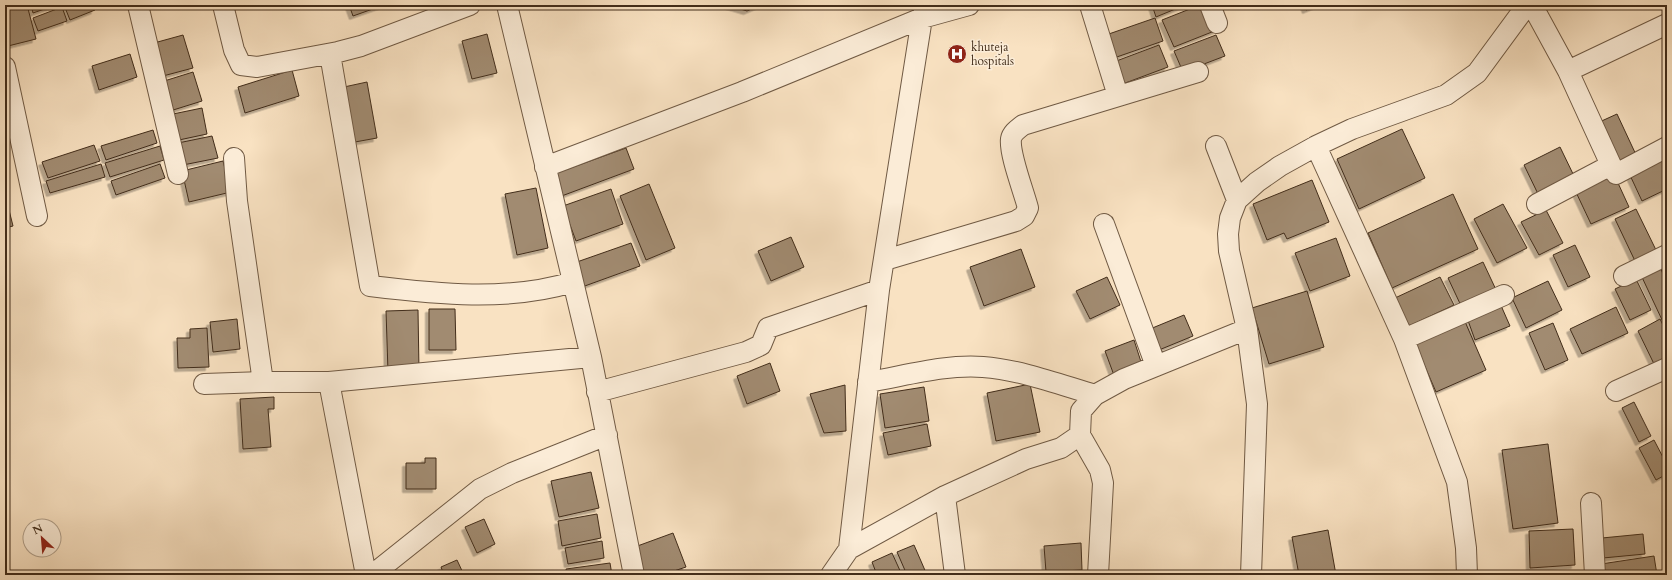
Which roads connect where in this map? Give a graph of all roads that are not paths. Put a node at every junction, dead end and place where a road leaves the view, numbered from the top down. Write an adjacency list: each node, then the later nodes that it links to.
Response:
1 (138, 5): 22 (street)
2 (223, 5): 11 (street)
3 (470, 5): 11 (street)
4 (507, 5): 21 (street)
5 (969, 5): 9 (street)
6 (1090, 5): 15 (street)
7 (1528, 5): 17 (street)
8 (1532, 5): 13 (street)
9 (924, 12): 21 (street); 28 (street)
10 (1667, 24): 13 (street)
11 (330, 54): 30 (street)
12 (5, 67): 25 (street)
13 (1568, 71): 20 (street)
14 (1198, 72): 15 (street)
15 (1118, 96): 28 (street)
16 (1216, 146): 23 (street)
17 (1316, 146): 23 (street); 34 (street)
18 (1667, 147): 20 (street)
19 (234, 158): 38 (street)
20 (1611, 165): 24 (street)
21 (545, 167): 30 (street)
22 (178, 174)
23 (1237, 200): 33 (street)
24 (1537, 204)
25 (37, 216)
26 (1104, 224): 36 (street)
27 (1667, 255): 29 (street)
28 (884, 260): 31 (street)
29 (1624, 276)
30 (573, 282): 35 (street)
31 (879, 290): 40 (street); 43 (street)
32 (1504, 295): 34 (street)
33 (1247, 329): 36 (street); 56 (street)
34 (1404, 339): 57 (street)
35 (592, 358): 39 (street); 43 (street)
36 (1156, 366): 44 (street)
37 (1667, 368): 42 (street)
38 (263, 382): 39 (street); 41 (street)
39 (329, 382): 50 (street)
40 (868, 382): 44 (street); 49 (street)
41 (204, 384)
42 (1616, 391)
43 (597, 392): 45 (street)
44 (1095, 395): 46 (street)
45 (607, 435): 51 (street); 52 (street)
46 (1080, 435): 47 (street); 55 (street)
47 (945, 496): 49 (street); 54 (street)
48 (1591, 503): 58 (street)
49 (849, 549): 53 (street)
50 (366, 575)
51 (372, 575)
52 (634, 575)
53 (831, 575)
54 (956, 575)
55 (1098, 575)
56 (1251, 575)
57 (1467, 575)
58 (1594, 575)

